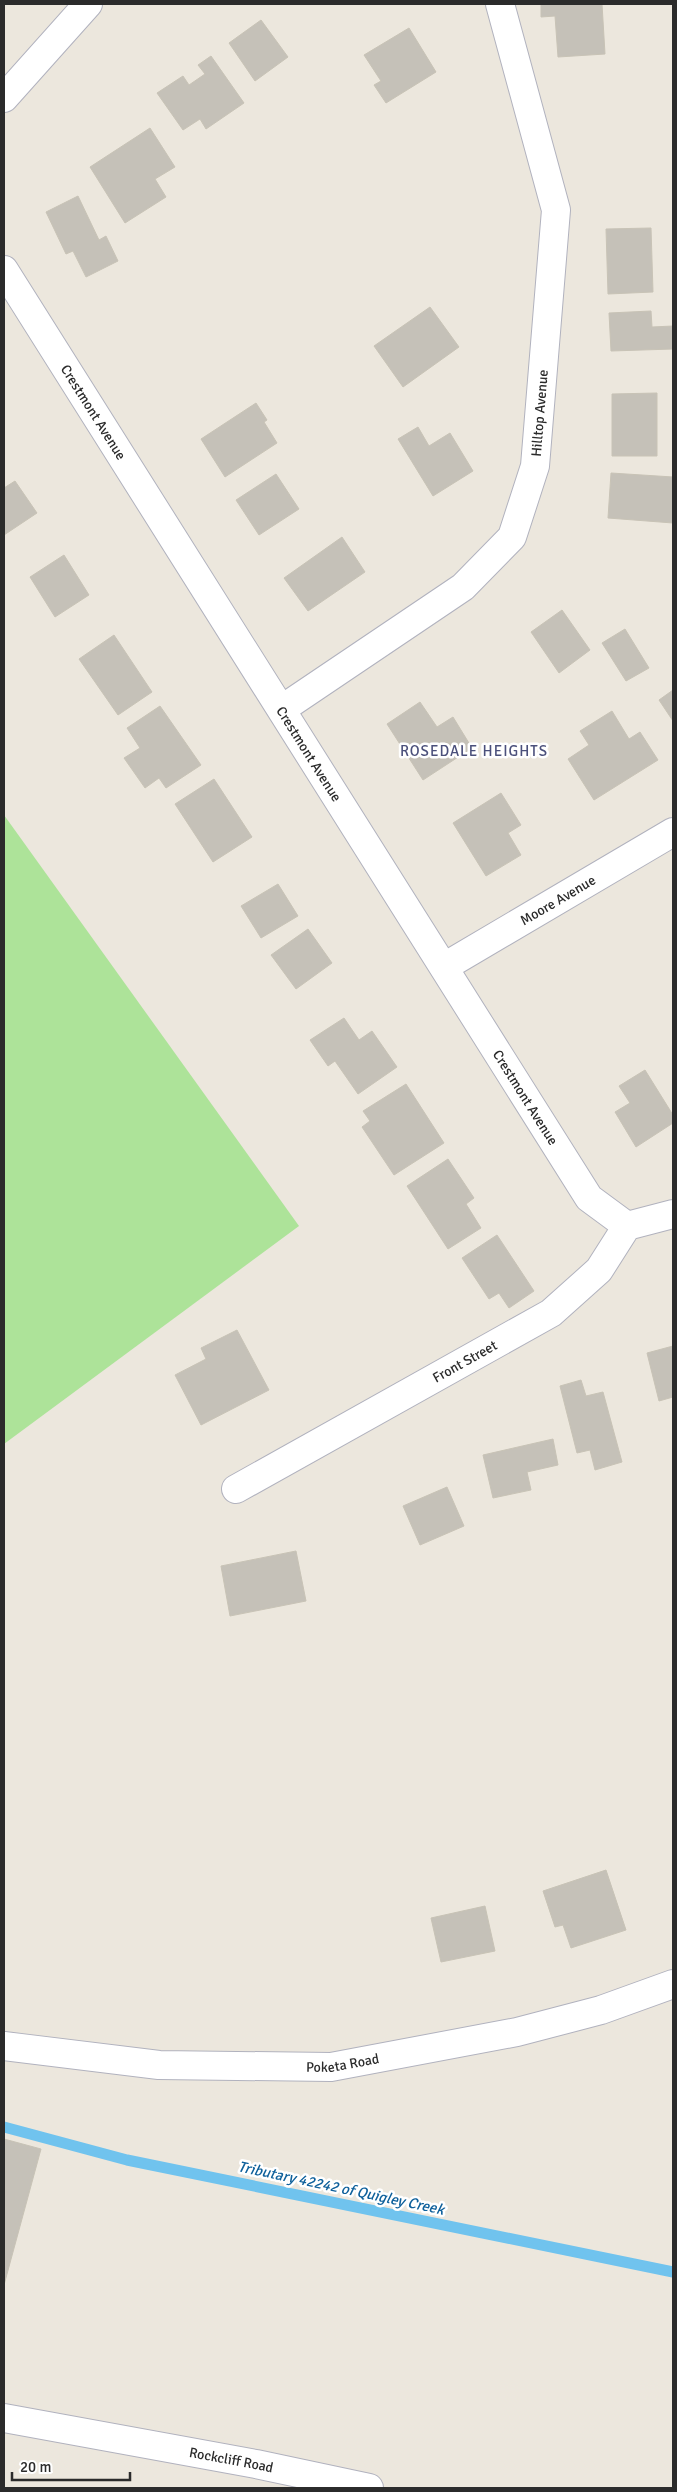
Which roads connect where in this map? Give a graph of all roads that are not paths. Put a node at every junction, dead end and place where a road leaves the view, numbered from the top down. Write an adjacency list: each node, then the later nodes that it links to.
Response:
1 (88, 4): 3 (street)
2 (500, 4): 5 (street, Hilltop Avenue)
3 (4, 98)
4 (4, 270): 5 (street, Crestmont Avenue)
5 (282, 709): 7 (street, Crestmont Avenue)
6 (673, 832): 7 (street, Moore Avenue)
7 (444, 967): 9 (street, Crestmont Avenue)
8 (673, 1214): 9 (street)
9 (627, 1226): 10 (street, Front Street)
10 (236, 1488)
11 (673, 1984): 12 (street, Poketa Road)
12 (4, 2046)
13 (4, 2418): 14 (street, Rockcliff Road)
14 (369, 2488)

